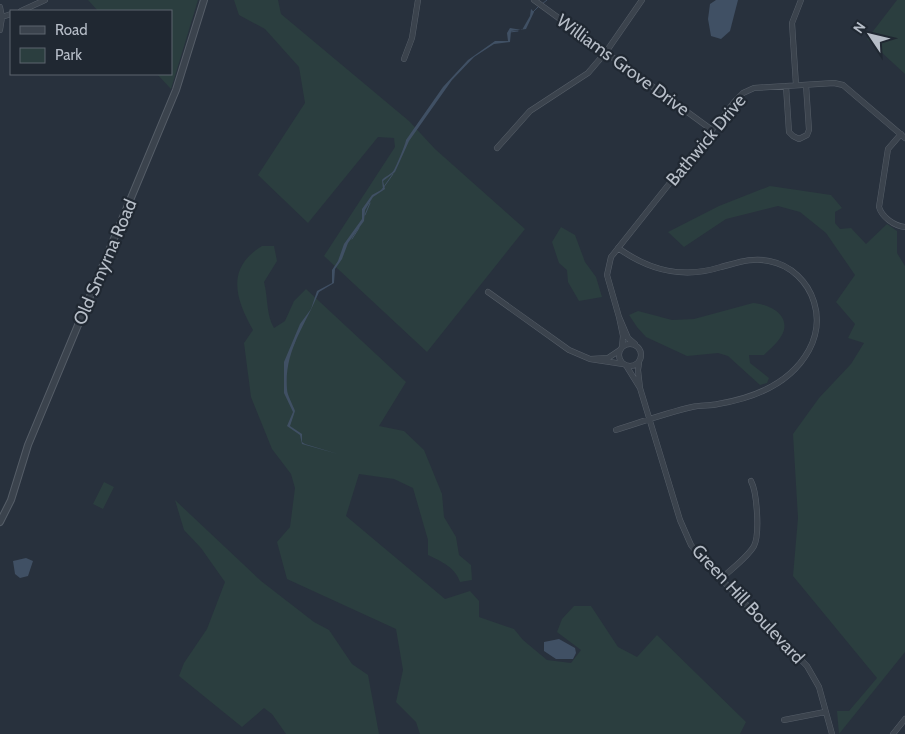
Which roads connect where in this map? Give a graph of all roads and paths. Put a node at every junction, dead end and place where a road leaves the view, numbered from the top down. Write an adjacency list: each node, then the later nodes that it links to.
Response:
1 (45, 0): 8 (street)
2 (204, 0): 35 (street, Old Smyrna Road)
3 (418, 0): 13 (street)
4 (534, 0): 12 (street, Williams Grove Drive)
5 (642, 0): 12 (street)
6 (801, 0): 14 (street)
7 (0, 7): 10 (street)
8 (23, 10)
9 (10, 14): 10 (street)
10 (2, 17): 11 (street)
11 (0, 30)
12 (606, 52): 17 (street, Williams Grove Drive); 19 (street)
13 (404, 59)
14 (796, 85): 15 (street, Bathwick Drive); 16 (street, Bathwick Drive)
15 (806, 85): 16 (street); 18 (street, Bathwick Drive)
16 (786, 86): 17 (street, Bathwick Drive)
17 (712, 130): 21 (street, Bathwick Drive)
18 (903, 136): 20 (street)
19 (497, 148)
20 (905, 227)
21 (618, 248): 23 (street, Bathwick Drive); 32 (street)
22 (488, 292): 24 (street)
23 (619, 317): 26 (street, Bathwick Drive); 27 (street, Bathwick Drive)
24 (542, 331): 25 (street); 28 (street)
25 (538, 337)
26 (635, 345): 27 (street); 29 (street)
27 (620, 349): 28 (street); 30 (street)
28 (590, 359): 30 (street)
29 (641, 360): 30 (street); 31 (street, Green Hill Boulevard)
30 (624, 365): 31 (street, Green Hill Boulevard)
31 (640, 388): 32 (street, Green Hill Boulevard)
32 (650, 419): 33 (street); 36 (street, Green Hill Boulevard)
33 (616, 430)
34 (751, 481): 36 (street)
35 (0, 522)
36 (721, 579): 37 (street, Green Hill Boulevard)
37 (825, 712): 39 (street); 40 (street, Green Hill Boulevard)
38 (905, 719): 41 (street)
39 (784, 720)
40 (832, 734)
41 (893, 734)

